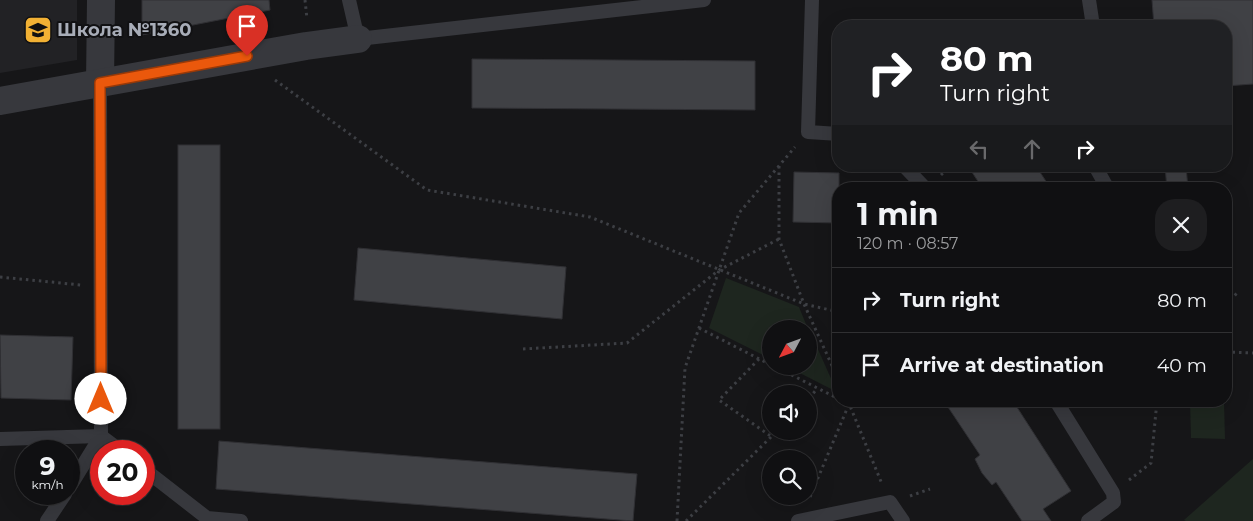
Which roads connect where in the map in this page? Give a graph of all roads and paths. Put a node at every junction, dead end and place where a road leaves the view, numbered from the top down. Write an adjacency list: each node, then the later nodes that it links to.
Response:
1 (101, 0): 9 (street)
2 (349, 0): 7 (lane)
3 (704, 0): 7 (lane)
4 (812, 0): 11 (lane)
5 (1089, 0): 6 (lane)
6 (1092, 20)
7 (358, 38): 9 (street)
8 (275, 79): 17 (path)
9 (100, 83): 10 (street); 19 (lane)
10 (0, 101)
11 (808, 132): 12 (lane); 13 (path)
12 (832, 134)
13 (779, 166): 16 (path); 17 (path)
14 (910, 172): 15 (lane)
15 (919, 182)
16 (780, 239): 17 (path); 22 (path)
17 (719, 270): 22 (path); 24 (path); 25 (path)
18 (0, 276): 19 (path)
19 (101, 287): 40 (lane)
20 (1237, 293): 21 (path)
21 (1232, 298)
22 (804, 304): 23 (path); 30 (path)
23 (832, 310)
24 (699, 328): 28 (path); 51 (path)
25 (524, 349)
26 (1232, 352): 27 (path)
27 (1253, 353)
28 (759, 358): 29 (path); 39 (path)
29 (762, 360)
30 (832, 365)
31 (790, 375): 32 (path)
32 (809, 385)
33 (817, 389): 34 (path)
34 (832, 396)
35 (846, 407): 53 (path)
36 (850, 407): 47 (path)
37 (1060, 407): 46 (lane)
38 (1156, 407): 46 (path)
39 (762, 429)
40 (101, 436): 41 (lane); 42 (lane); 44 (lane)
41 (0, 439)
42 (106, 440)
43 (768, 440): 52 (path)
44 (80, 470)
45 (155, 478): 50 (lane)
46 (1112, 493): 55 (lane)
47 (890, 502): 53 (lane); 54 (lane)
48 (58, 505): 49 (lane)
49 (47, 521)
50 (241, 521)
51 (677, 521)
52 (686, 521)
53 (799, 521)
54 (902, 521)
55 (1088, 521)

